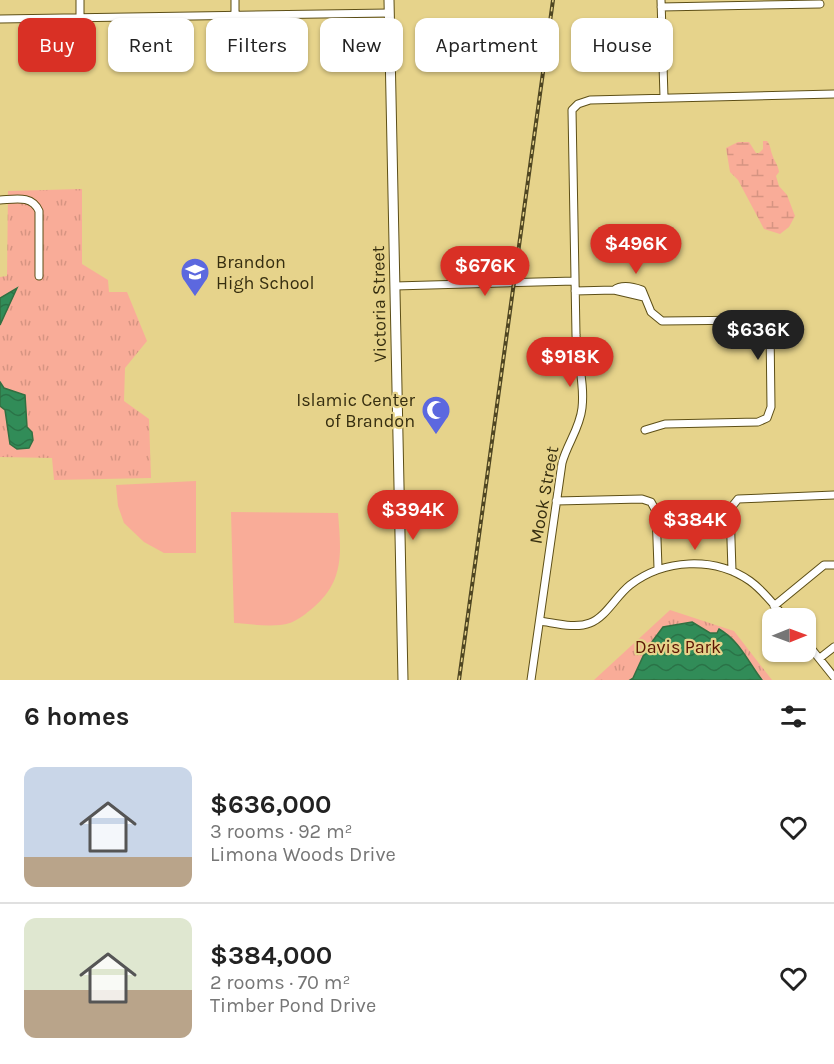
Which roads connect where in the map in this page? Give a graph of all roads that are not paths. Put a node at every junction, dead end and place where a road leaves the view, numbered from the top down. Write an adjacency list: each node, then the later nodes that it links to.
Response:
1 (80, 0): 8 (street)
2 (235, 0): 7 (street)
3 (389, 0): 6 (street, Victoria Street)
4 (661, 4): 5 (street); 11 (street)
5 (820, 4)
6 (389, 12): 7 (street); 15 (street, Victoria Street)
7 (236, 15): 8 (street)
8 (80, 17): 9 (street)
9 (0, 19)
10 (834, 94): 11 (street)
11 (664, 97): 14 (street, Mook Street)
12 (0, 200): 13 (street)
13 (39, 276)
14 (575, 281): 15 (street); 16 (street, Mook Street)
15 (395, 286): 29 (street, Victoria Street)
16 (575, 291): 17 (street); 19 (street, Mook Street)
17 (645, 430)
18 (834, 495): 22 (street)
19 (556, 501): 21 (street); 24 (street, Mook Street)
20 (834, 565): 23 (street)
21 (658, 568): 22 (street); 24 (street)
22 (732, 571): 23 (street)
23 (774, 606)
24 (540, 621): 30 (street, Mook Street)
25 (834, 647): 27 (street)
26 (816, 653): 27 (street)
27 (820, 658): 28 (street)
28 (834, 677)
29 (403, 680)
30 (531, 680)

